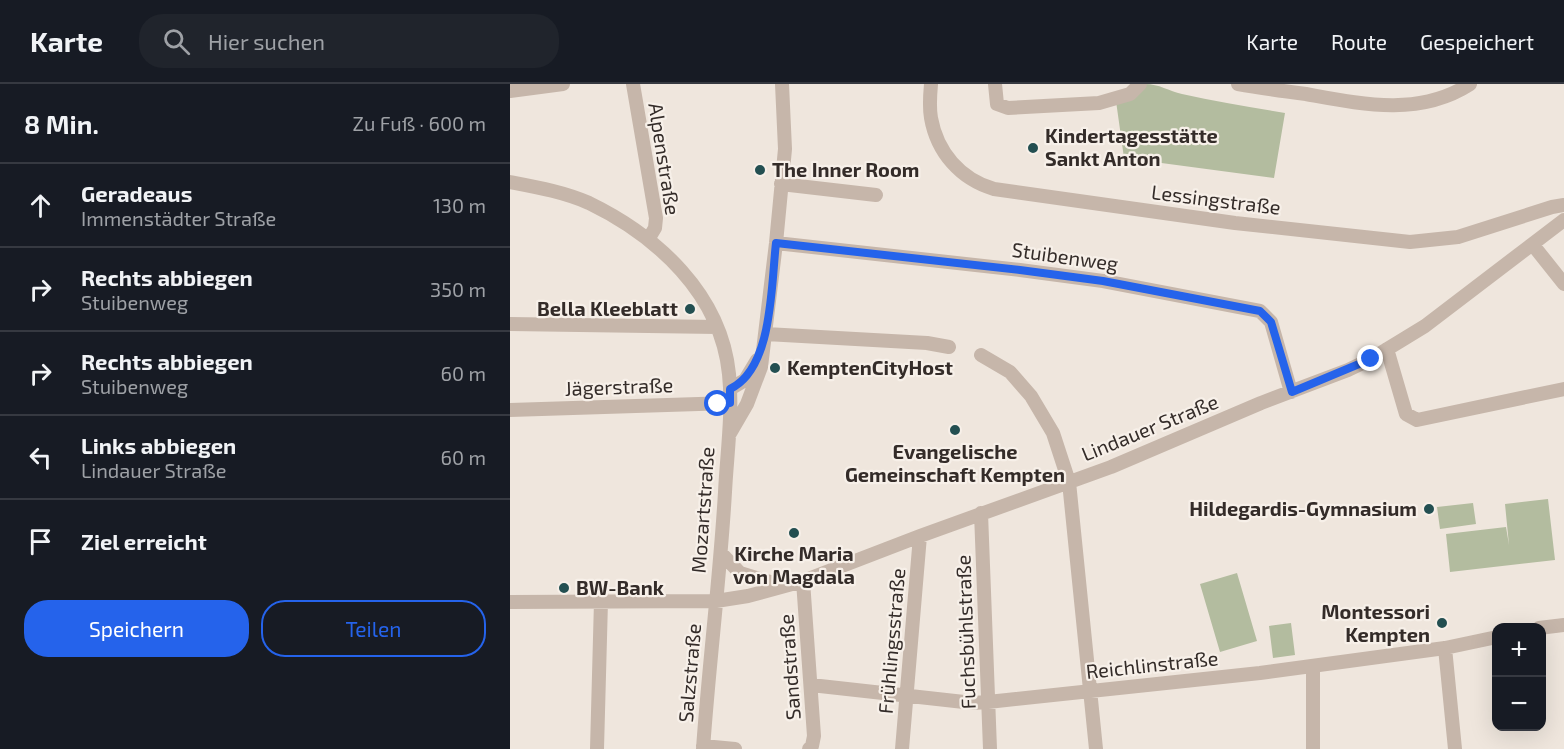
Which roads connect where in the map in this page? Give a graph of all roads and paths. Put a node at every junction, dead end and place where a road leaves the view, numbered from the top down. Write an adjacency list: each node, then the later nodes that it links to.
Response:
1 (563, 84): 10 (street)
2 (633, 84): 16 (street, Alpenstraße)
3 (782, 84): 12 (street)
4 (931, 84): 14 (street, Lessingstraße)
5 (995, 84): 6 (street)
6 (1140, 84)
7 (1238, 84): 9 (street)
8 (1470, 84): 9 (street)
9 (1301, 89)
10 (510, 91)
11 (510, 182): 16 (street, Mozartstraße)
12 (781, 184): 13 (street); 17 (street)
13 (876, 195)
14 (1564, 206)
15 (1564, 220): 18 (street, Lindauer Straße)
16 (649, 238): 21 (street, Mozartstraße)
17 (776, 243): 22 (street); 30 (street, Stuibenweg)
18 (1533, 245): 19 (street); 24 (street, Lindauer Straße)
19 (1564, 284)
20 (510, 324): 21 (street)
21 (717, 327): 26 (street, Mozartstraße)
22 (765, 337): 23 (street); 27 (street); 33 (street)
23 (949, 347)
24 (1387, 349): 29 (street); 30 (street, Lindauer Straße)
25 (981, 355): 34 (street)
26 (728, 362): 27 (street); 28 (street, Mozartstraße)
27 (756, 363): 28 (street)
28 (730, 389): 31 (street, Mozartstraße)
29 (1564, 389)
30 (1292, 392): 34 (street, Lindauer Straße)
31 (730, 403): 32 (street, Jägerstraße); 33 (street, Mozartstraße)
32 (510, 410)
33 (728, 437): 37 (street, Mozartstraße)
34 (1069, 482): 35 (street, Lindauer Straße); 49 (street)
35 (981, 513): 36 (street, Lindauer Straße); 51 (street, Fuchsbühlstraße)
36 (920, 536): 38 (street, Lindauer Straße); 50 (street, Frühlingsstraße)
37 (721, 553): 39 (street); 41 (street, Mozartstraße)
38 (803, 581): 39 (street, Lindauer Straße); 48 (street, Sandstraße)
39 (785, 586): 41 (street, Lindauer Straße)
40 (601, 601): 41 (street, Lindauer Straße); 42 (street, Lindauer Straße); 53 (street)
41 (716, 601): 52 (street, Salzstraße)
42 (510, 602)
43 (1564, 625): 44 (street)
44 (1546, 626)
45 (1492, 638): 46 (street, Reichlinstraße)
46 (1444, 648): 47 (street, Reichlinstraße); 60 (street)
47 (1313, 666): 49 (street, Reichlinstraße); 59 (street)
48 (811, 686): 50 (street, Reichlinstraße); 55 (street, Sandstraße)
49 (1090, 692): 51 (street, Reichlinstraße); 58 (street)
50 (907, 696): 51 (street, Reichlinstraße); 56 (street, Frühlingsstraße)
51 (988, 702): 57 (street, Fuchsbühlstraße)
52 (703, 747): 54 (street)
53 (597, 749)
54 (735, 749)
55 (809, 749)
56 (902, 749)
57 (990, 749)
58 (1096, 749)
59 (1313, 749)
60 (1455, 749)

